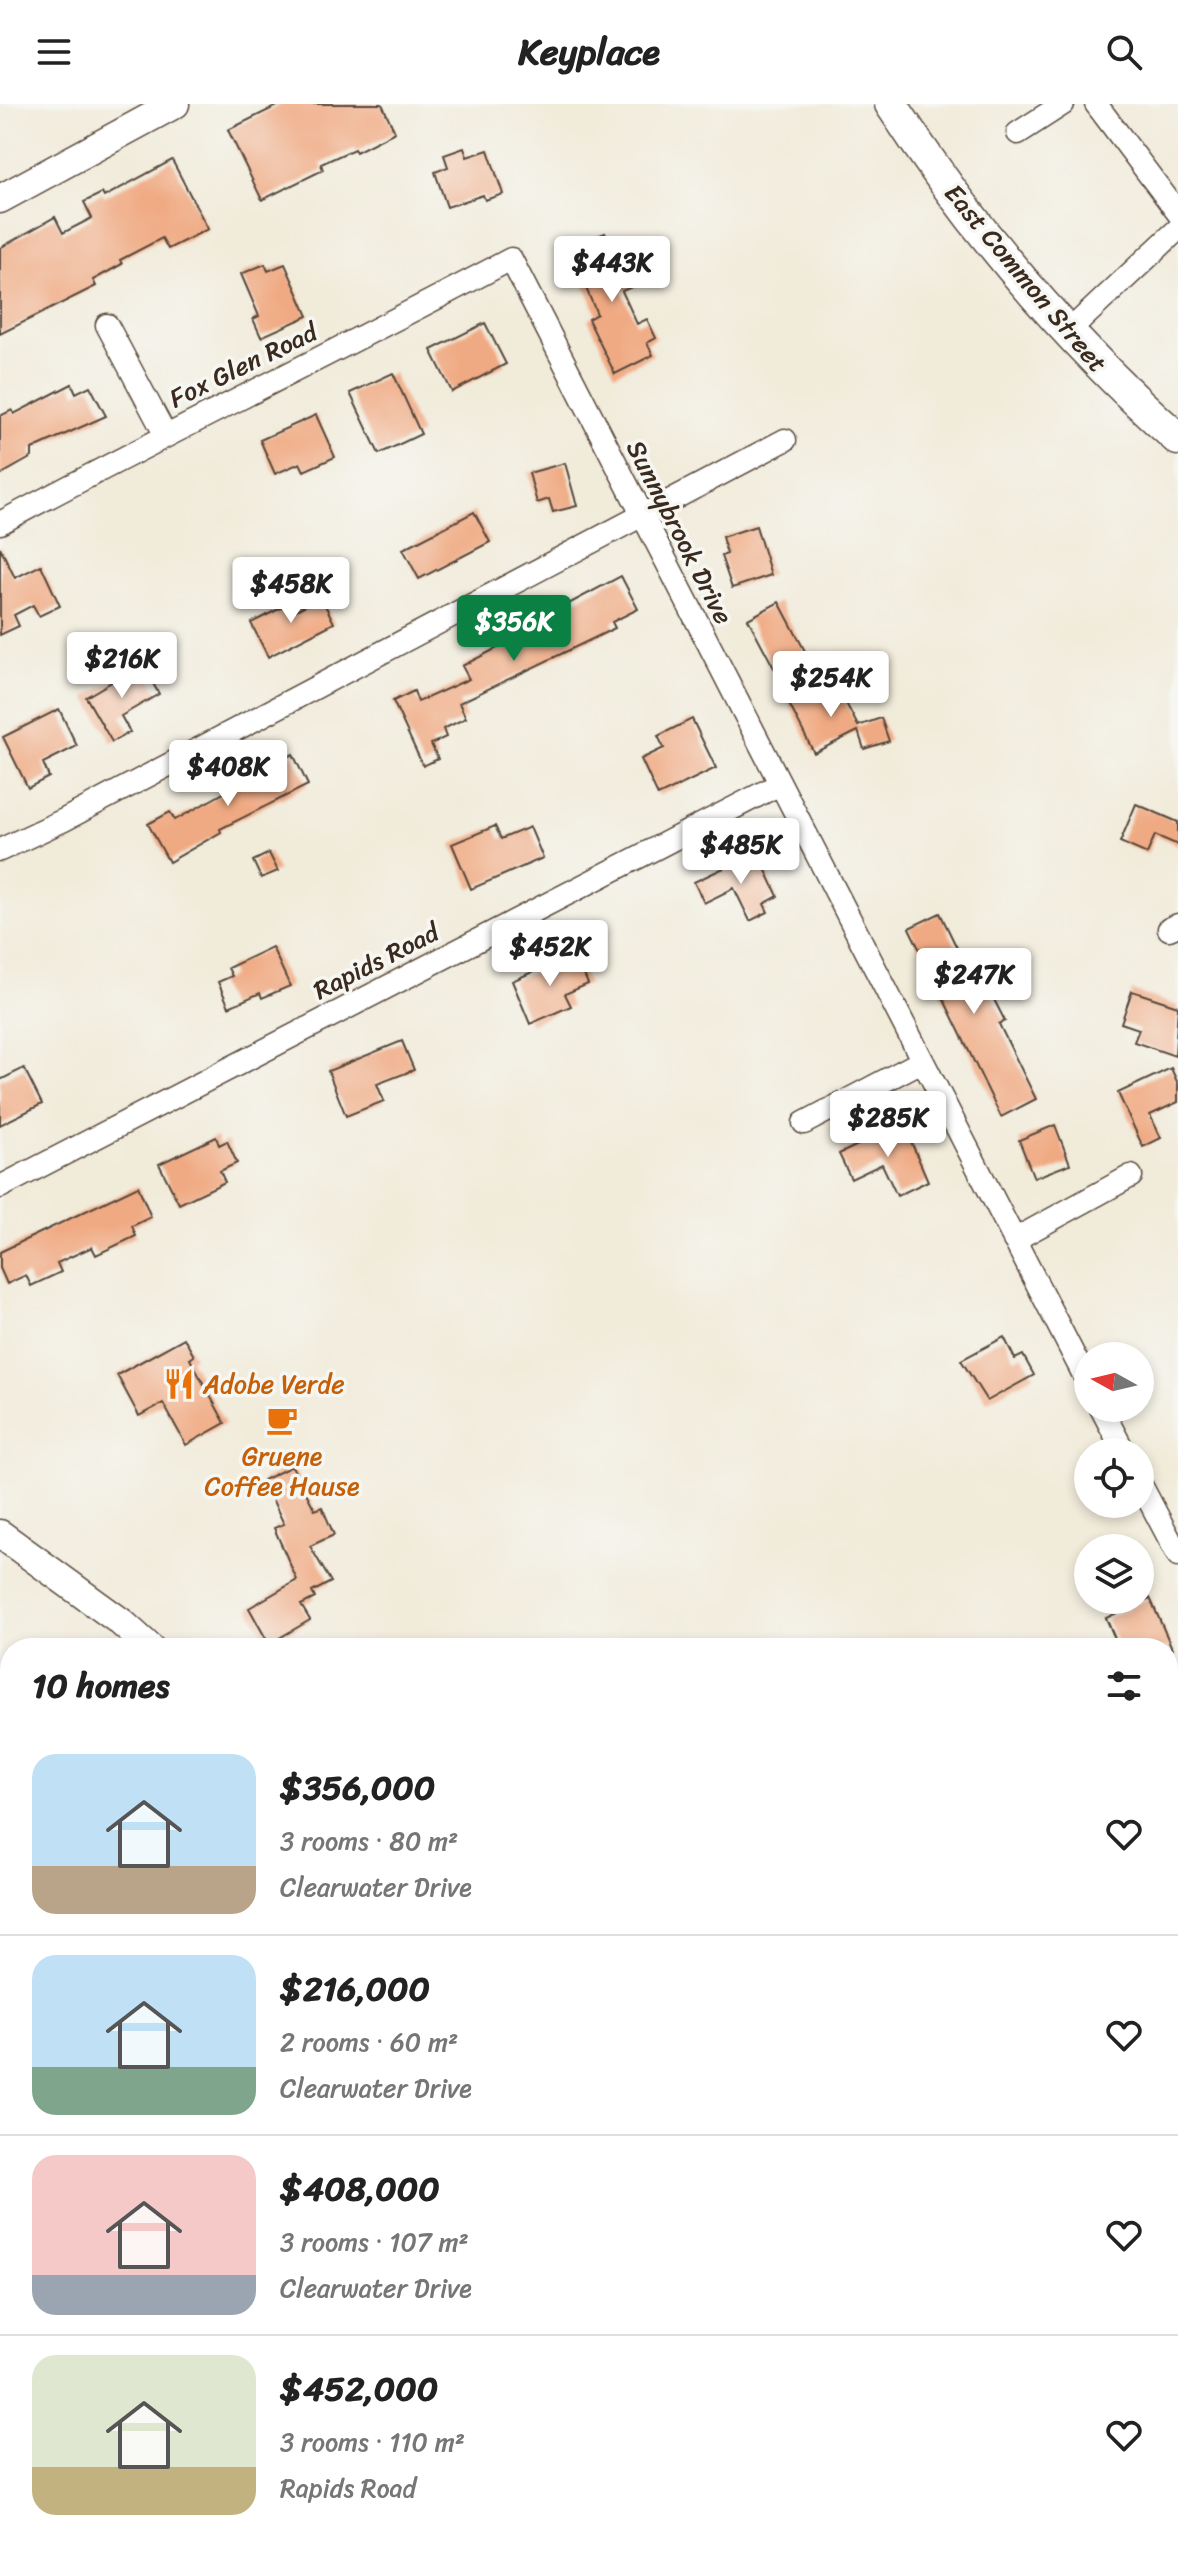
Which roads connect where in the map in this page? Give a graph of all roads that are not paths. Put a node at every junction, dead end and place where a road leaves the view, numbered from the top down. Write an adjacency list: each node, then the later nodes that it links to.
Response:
1 (175, 104): 6 (street)
2 (891, 104): 11 (main road, East Common Street)
3 (1063, 104): 5 (street)
4 (1096, 104): 7 (street)
5 (1018, 133)
6 (0, 199)
7 (1178, 213)
8 (1178, 229): 11 (street)
9 (511, 259): 12 (street, Fox Glen Road); 15 (street, Sunnybrook Drive)
10 (107, 325): 12 (street)
11 (1068, 332): 13 (main road, East Common Street)
12 (165, 434): 16 (street, Fox Glen Road)
13 (1178, 439)
14 (785, 440): 15 (street)
15 (642, 518): 17 (street, Sunnybrook Drive); 18 (street)
16 (0, 523)
17 (778, 785): 19 (street, Sunnybrook Drive); 22 (street, Rapids Road)
18 (0, 850)
19 (922, 1061): 20 (street); 23 (street, Sunnybrook Drive)
20 (804, 1123)
21 (1131, 1176): 23 (street)
22 (0, 1187)
23 (1014, 1240): 24 (street, Sunnybrook Drive)
24 (1074, 1356)
25 (1154, 1510): 27 (street)
26 (0, 1534): 28 (street)
27 (1178, 1555)
28 (139, 1638)

